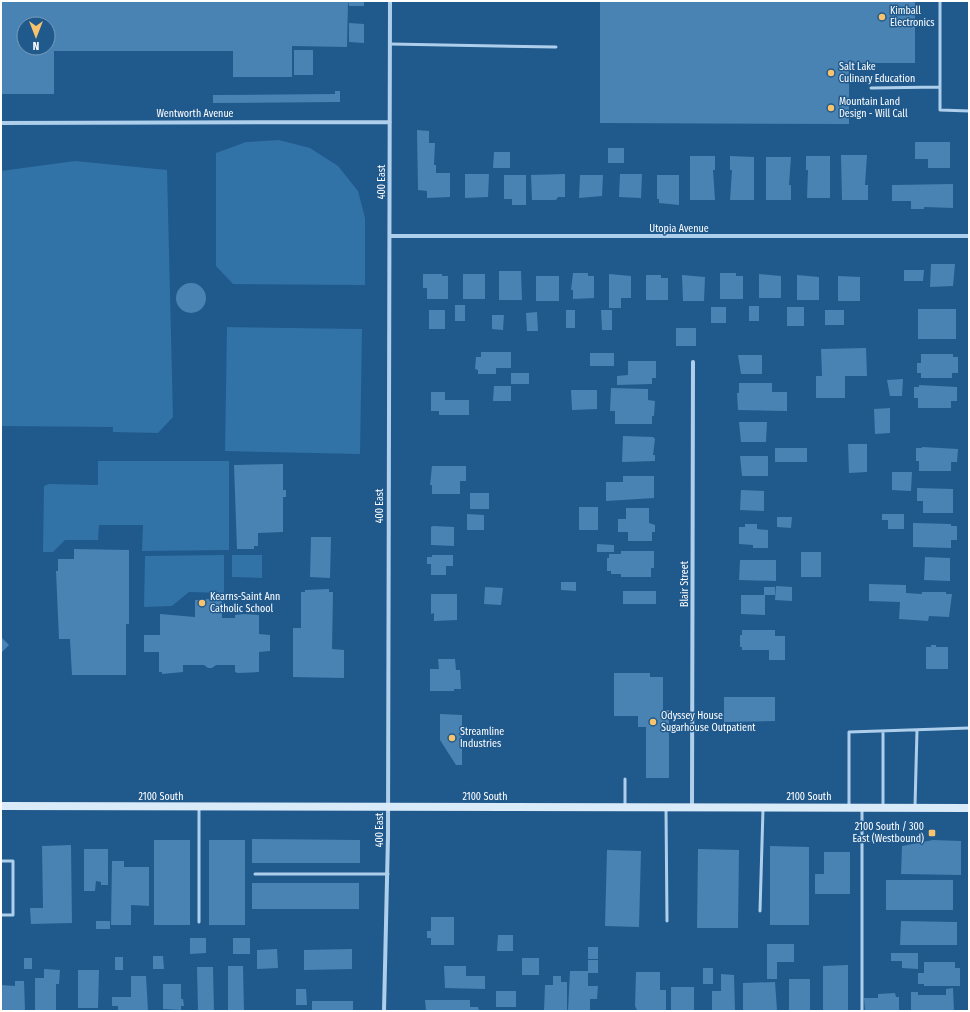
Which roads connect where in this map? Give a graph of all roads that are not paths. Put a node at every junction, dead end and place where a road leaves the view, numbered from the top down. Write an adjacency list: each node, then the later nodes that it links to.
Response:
1 (390, 1): 3 (street, 400 East)
2 (940, 1): 5 (lane)
3 (390, 44): 4 (lane); 8 (street, 400 East)
4 (556, 47)
5 (940, 87): 6 (lane); 7 (lane)
6 (871, 88)
7 (969, 111)
8 (390, 122): 9 (street, Wentworth Avenue); 10 (street, 400 East)
9 (1, 123)
10 (390, 236): 11 (street, Utopia Avenue); 19 (street, 400 East)
11 (969, 236)
12 (694, 362): 22 (street, Blair Street)
13 (969, 728): 14 (lane)
14 (917, 730): 15 (lane); 27 (lane)
15 (883, 731): 24 (lane); 26 (lane)
16 (625, 779): 20 (lane)
17 (1, 806): 18 (main road, 2100 South)
18 (199, 807): 19 (main road, 2100 South); 35 (lane)
19 (388, 807): 20 (main road, 2100 South); 31 (street, 400 East)
20 (625, 807): 21 (main road, 2100 South)
21 (666, 807): 22 (main road, 2100 South); 34 (lane)
22 (692, 807): 23 (main road, 2100 South)
23 (763, 807): 24 (main road, 2100 South); 32 (lane)
24 (849, 808): 25 (main road, 2100 South)
25 (862, 808): 26 (main road, 2100 South); 37 (lane)
26 (883, 808): 27 (main road, 2100 South)
27 (915, 808): 28 (main road, 2100 South)
28 (969, 808)
29 (1, 861): 33 (lane)
30 (255, 874): 31 (lane)
31 (388, 874): 36 (street, 400 East)
32 (760, 911)
33 (1, 915)
34 (667, 921)
35 (199, 922)
36 (384, 1011)
37 (862, 1011)

